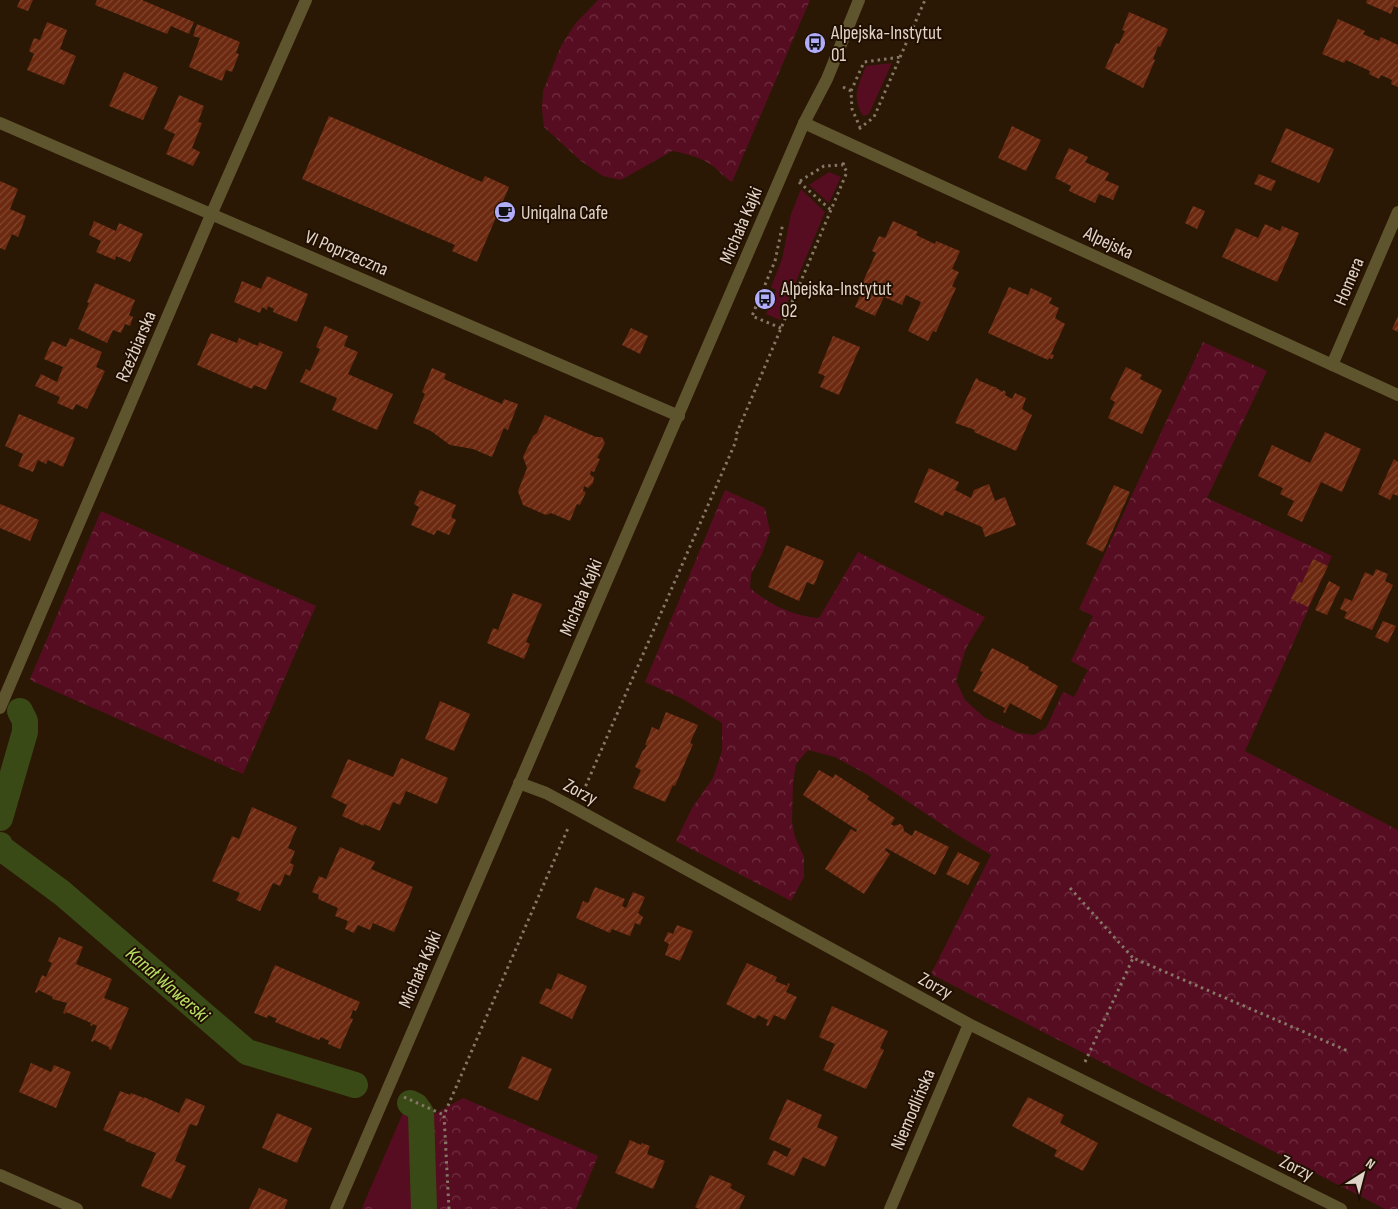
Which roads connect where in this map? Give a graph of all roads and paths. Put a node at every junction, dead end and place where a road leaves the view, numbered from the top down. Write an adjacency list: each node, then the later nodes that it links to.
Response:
1 (306, 0): 12 (street, Rzeźbiarska)
2 (859, 0): 7 (street, Michała Kajki)
3 (925, 0): 4 (path)
4 (901, 57): 5 (path); 8 (path)
5 (851, 91)
6 (0, 123): 12 (street, VI Poprzeczna)
7 (804, 123): 8 (street, Alpejska); 17 (street, Michała Kajki)
8 (852, 144): 10 (path); 15 (street, Alpejska)
9 (796, 189): 10 (path)
10 (831, 210): 14 (path)
11 (1398, 212): 15 (street, Homera)
12 (211, 215): 17 (street, VI Poprzeczna); 18 (street, Rzeźbiarska)
13 (784, 219): 14 (path)
14 (781, 328): 20 (path)
15 (1332, 364): 16 (street, Alpejska)
16 (1398, 395)
17 (679, 416): 19 (street, Michała Kajki)
18 (0, 708)
19 (520, 783): 20 (street, Zorzy); 26 (street, Michała Kajki)
20 (576, 809): 23 (street, Zorzy); 27 (path)
21 (1070, 888): 22 (path)
22 (1133, 958): 24 (path); 25 (path)
23 (969, 1024): 25 (street, Zorzy); 32 (street, Niemodlińska)
24 (1348, 1051)
25 (1078, 1078): 33 (street, Zorzy)
26 (387, 1090): 27 (path); 30 (street, Michała Kajki)
27 (444, 1114): 31 (path)
28 (0, 1175): 29 (street)
29 (76, 1209)
30 (336, 1209)
31 (449, 1209)
32 (890, 1209)
33 (1341, 1209)

